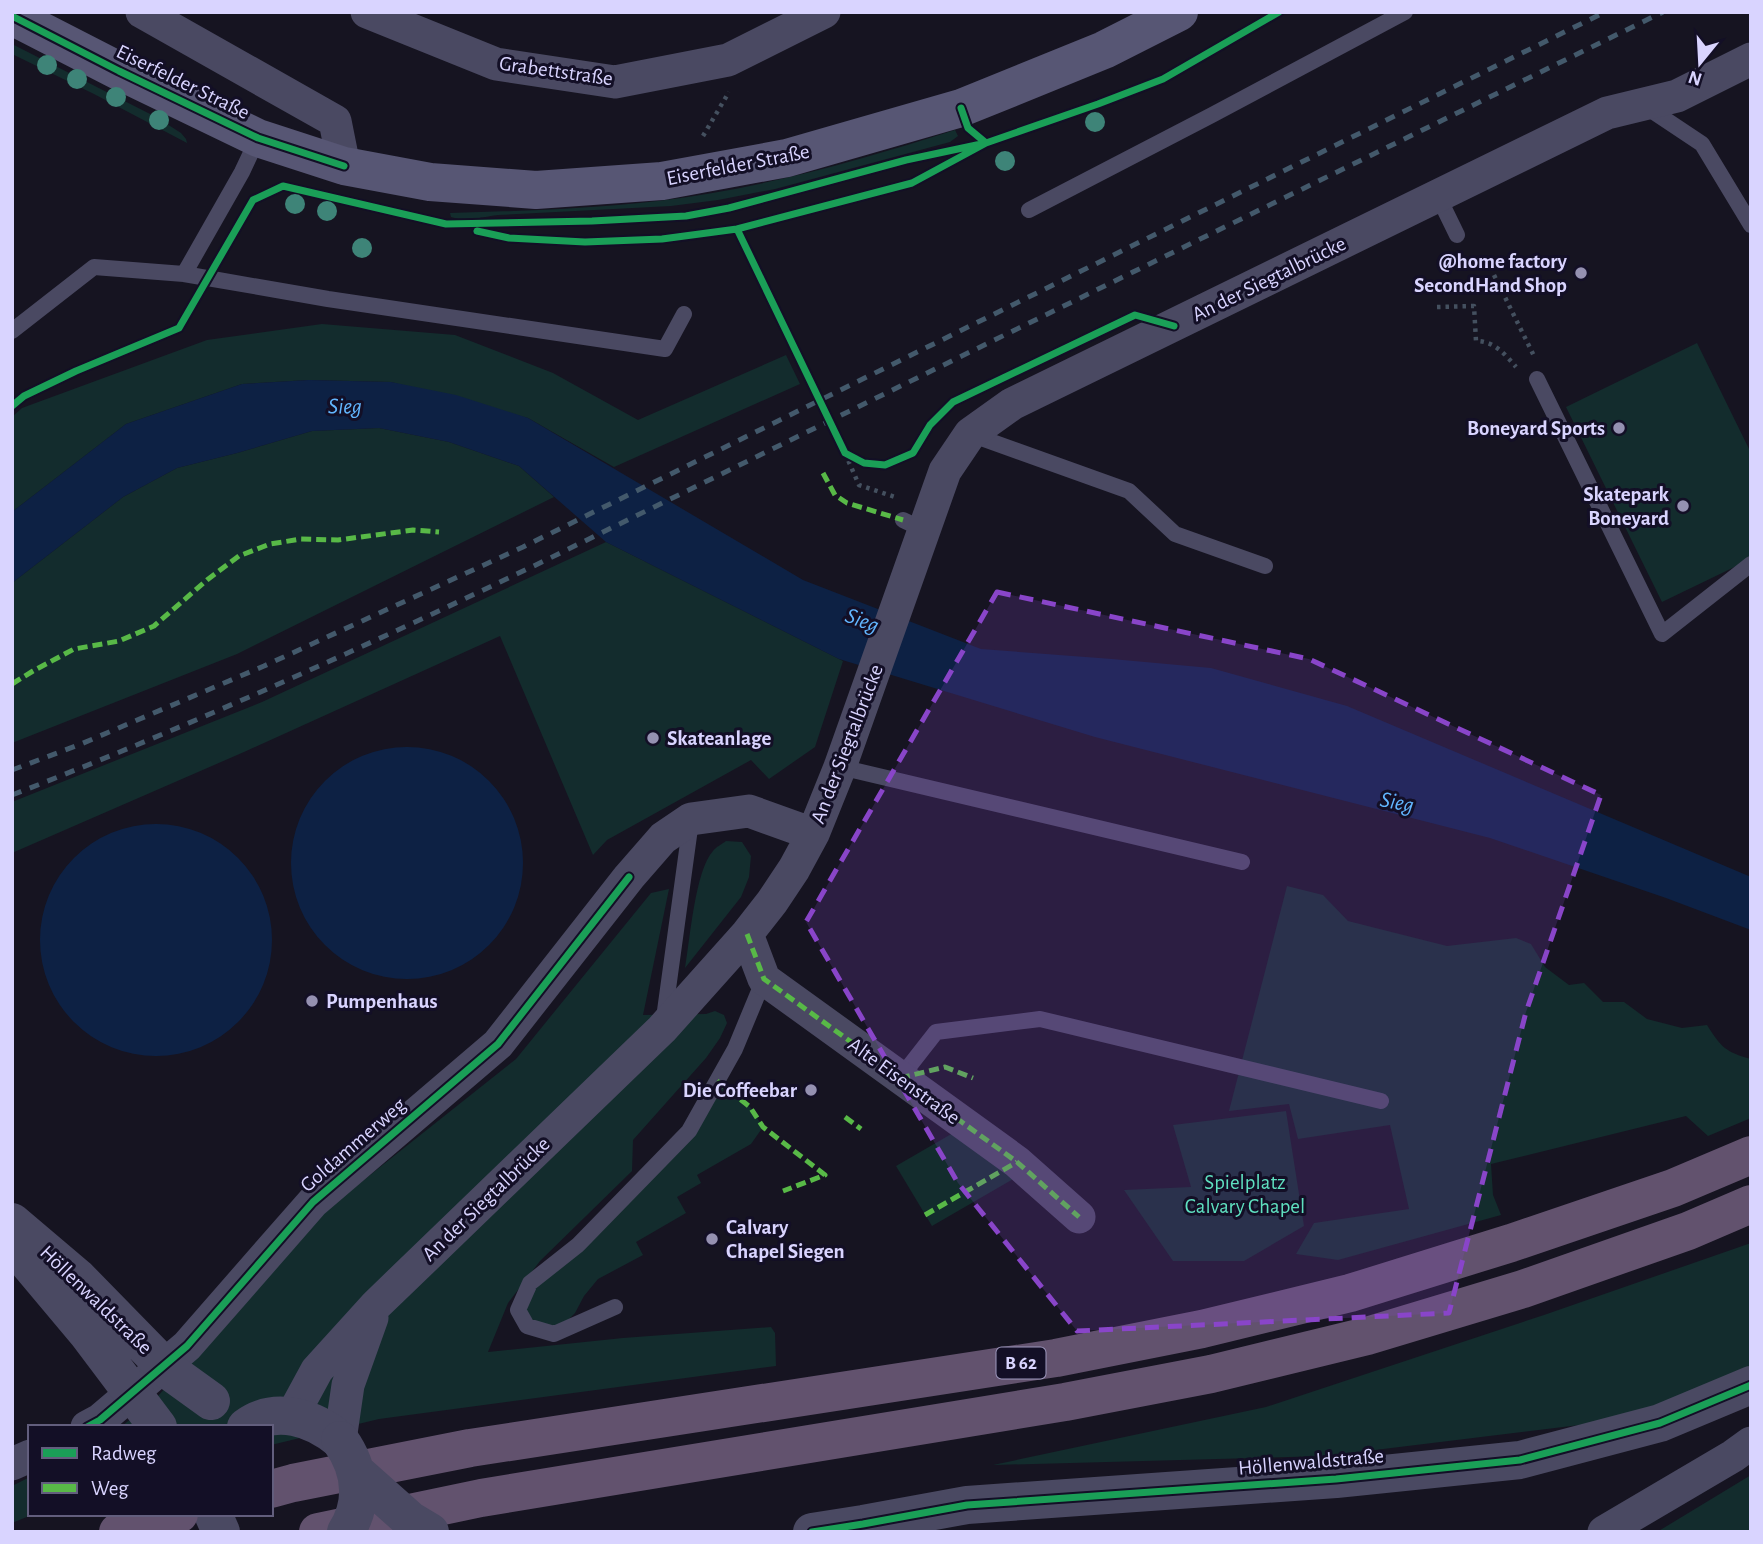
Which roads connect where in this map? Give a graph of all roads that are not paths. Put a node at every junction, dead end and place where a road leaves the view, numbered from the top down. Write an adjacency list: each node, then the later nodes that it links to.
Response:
1 (142, 12): 10 (street)
2 (367, 12): 3 (street, Grabettstraße)
3 (824, 12)
4 (1179, 12): 10 (main road, Eiserfelder Straße)
5 (1405, 12): 12 (lane)
6 (12, 16): 9 (main road, Eiserfelder Straße)
7 (1751, 60): 8 (street, An der Siegtalbrücke)
8 (1642, 104): 11 (street, An der Siegtalbrücke); 13 (lane)
9 (258, 138): 10 (main road, Eiserfelder Straße); 15 (lane)
10 (344, 166)
11 (1438, 196): 14 (lane); 19 (street, An der Siegtalbrücke)
12 (1029, 210)
13 (1751, 225)
14 (1457, 234)
15 (184, 274): 16 (lane); 17 (lane)
16 (684, 314)
17 (12, 331)
18 (1536, 379): 20 (lane)
19 (970, 434): 21 (lane); 22 (street, An der Siegtalbrücke)
20 (1751, 564)
21 (1265, 566)
22 (840, 767): 24 (street, An der Siegtalbrücke); 25 (lane)
23 (691, 819): 24 (street, Goldammerweg); 28 (lane); 40 (street, Goldammerweg)
24 (813, 834): 26 (street, An der Siegtalbrücke)
25 (1242, 862)
26 (747, 934): 27 (street); 28 (street, An der Siegtalbrücke)
27 (764, 979): 29 (street, Alte Eisenstraße); 37 (lane)
28 (662, 1029): 36 (street, An der Siegtalbrücke)
29 (900, 1078): 30 (lane); 33 (street, Alte Eisenstraße)
30 (1381, 1101)
31 (1751, 1155): 47 (highway, B 62)
32 (1751, 1204): 53 (highway, B 62)
33 (1079, 1217)
34 (12, 1222): 42 (street, Höllenwaldstraße, bridge)
35 (12, 1243): 41 (street, Höllenwaldstraße, bridge)
36 (376, 1306): 39 (street, An der Siegtalbrücke); 45 (street, An der Siegtalbrücke)
37 (615, 1307)
38 (1751, 1385): 50 (street, Höllenwaldstraße)
39 (292, 1416): 42 (street, Höllenwaldstraße); 45 (street, Höllenwaldstraße)
40 (91, 1425)
41 (156, 1425)
42 (249, 1425)
43 (1751, 1443): 57 (street)
44 (28, 1456): 46 (street)
45 (348, 1456): 54 (street, bridge); 55 (street, Höllenwaldstraße, bridge)
46 (12, 1464)
47 (273, 1488)
48 (172, 1516): 51 (highway)
49 (214, 1516): 52 (street)
50 (850, 1528): 56 (street, Höllenwaldstraße)
51 (118, 1532)
52 (221, 1532)
53 (318, 1532)
54 (346, 1532)
55 (430, 1532)
56 (811, 1532)
57 (1604, 1532)

